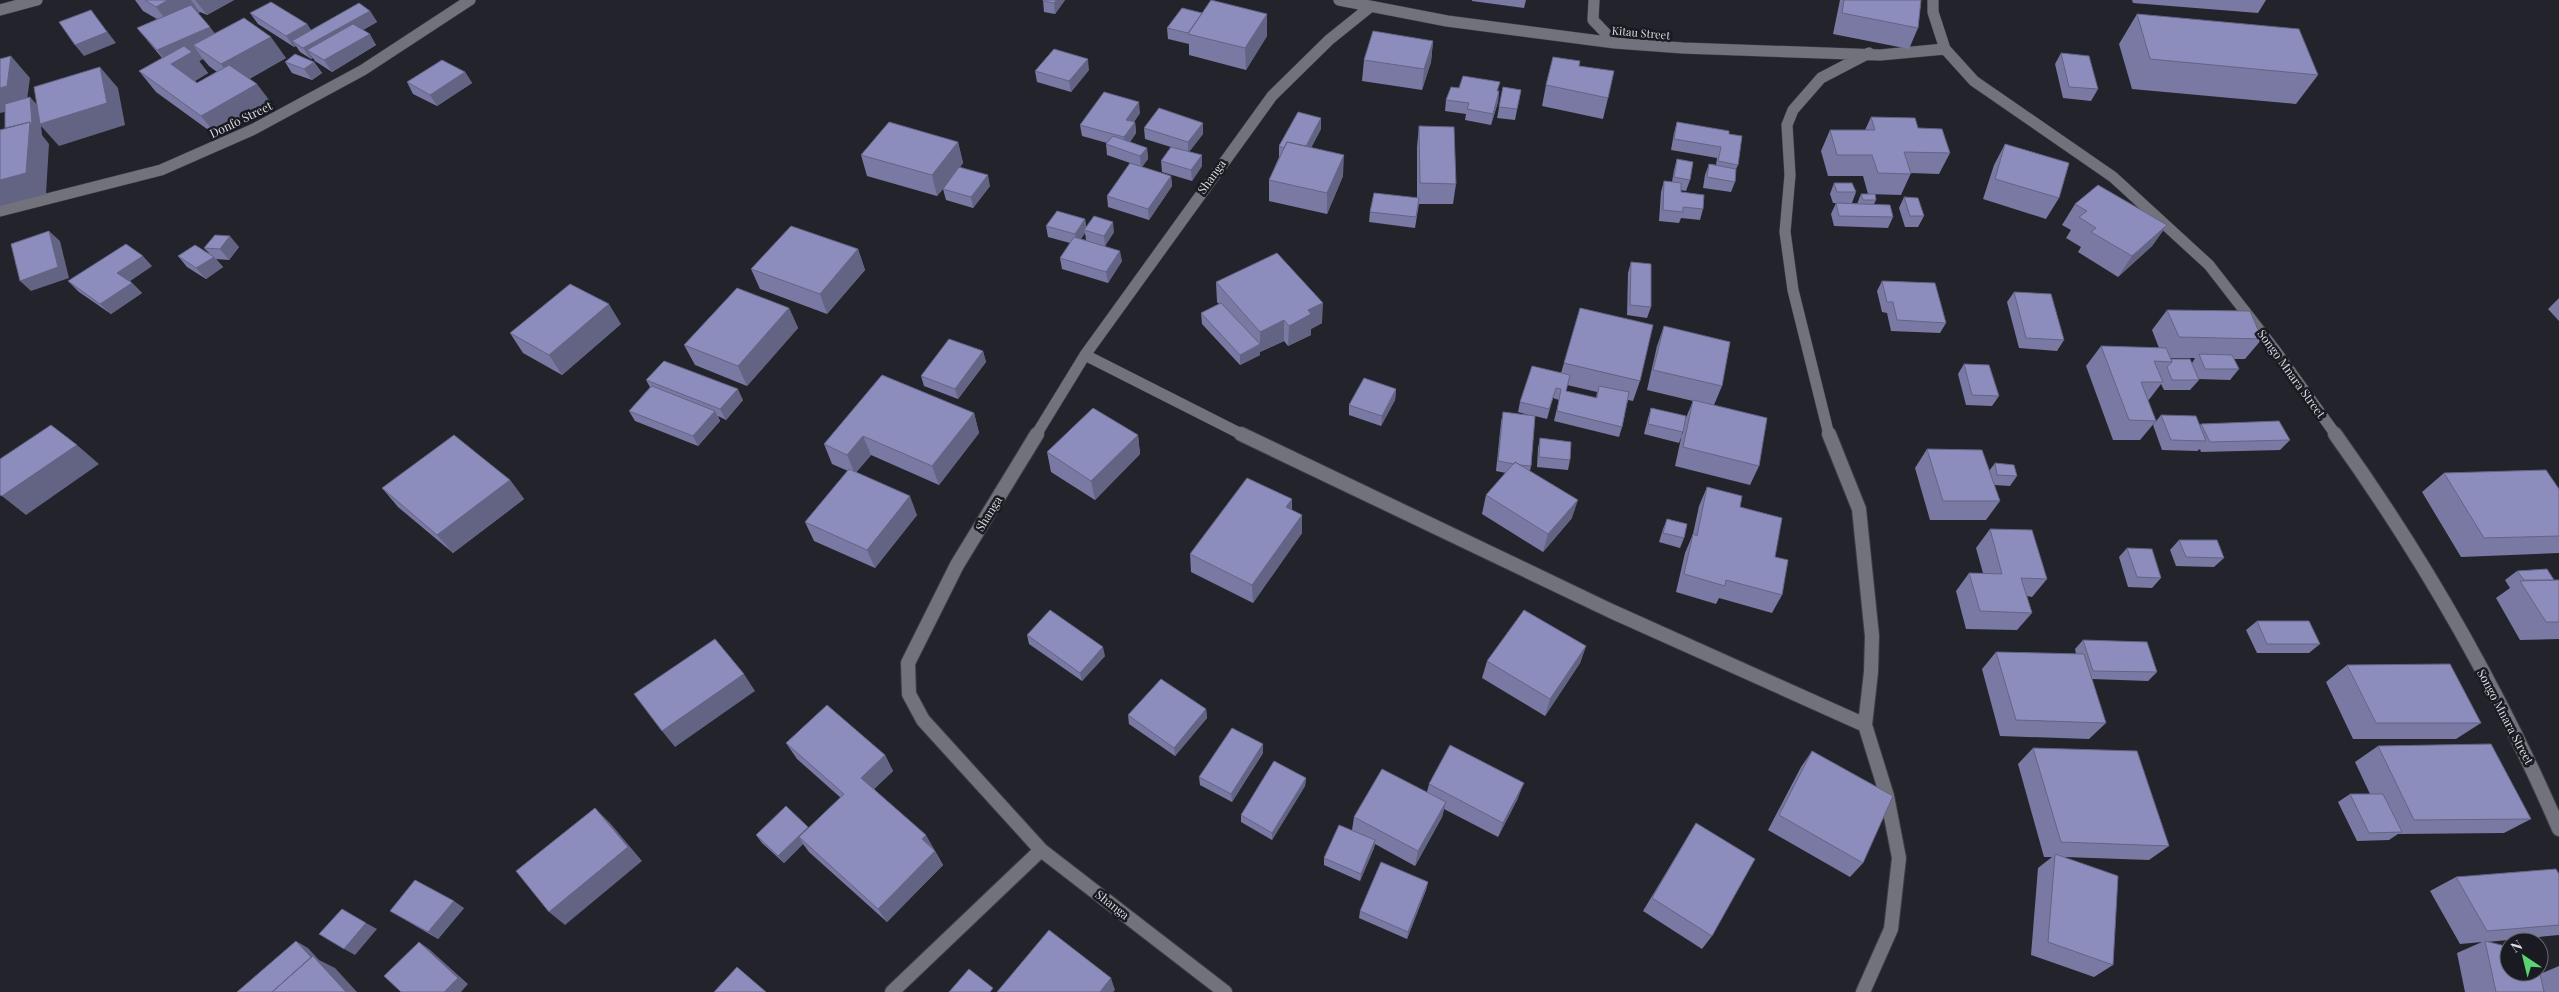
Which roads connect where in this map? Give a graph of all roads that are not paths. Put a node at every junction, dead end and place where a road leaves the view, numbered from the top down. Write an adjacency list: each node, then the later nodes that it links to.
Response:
1 (37, 0): 7 (street)
2 (470, 0): 11 (street, Donfo Street)
3 (1339, 0): 6 (street, Kitau Street)
4 (1594, 0): 8 (street)
5 (1933, 0): 9 (street, Songo Mnara Street)
6 (1370, 7): 8 (street, Kitau Street); 12 (street, Shanga)
7 (0, 10)
8 (1615, 44): 10 (street, Kitau Street)
9 (1945, 50): 10 (street, Kitau Street); 14 (street, Songo Mnara Street)
10 (1869, 53): 13 (street)
11 (0, 211)
12 (1085, 355): 13 (street); 15 (street, Shanga)
13 (1864, 725): 18 (street)
14 (2559, 829)
15 (1041, 850): 16 (street); 17 (street, Shanga)
16 (892, 992)
17 (1226, 992)
18 (1863, 992)

